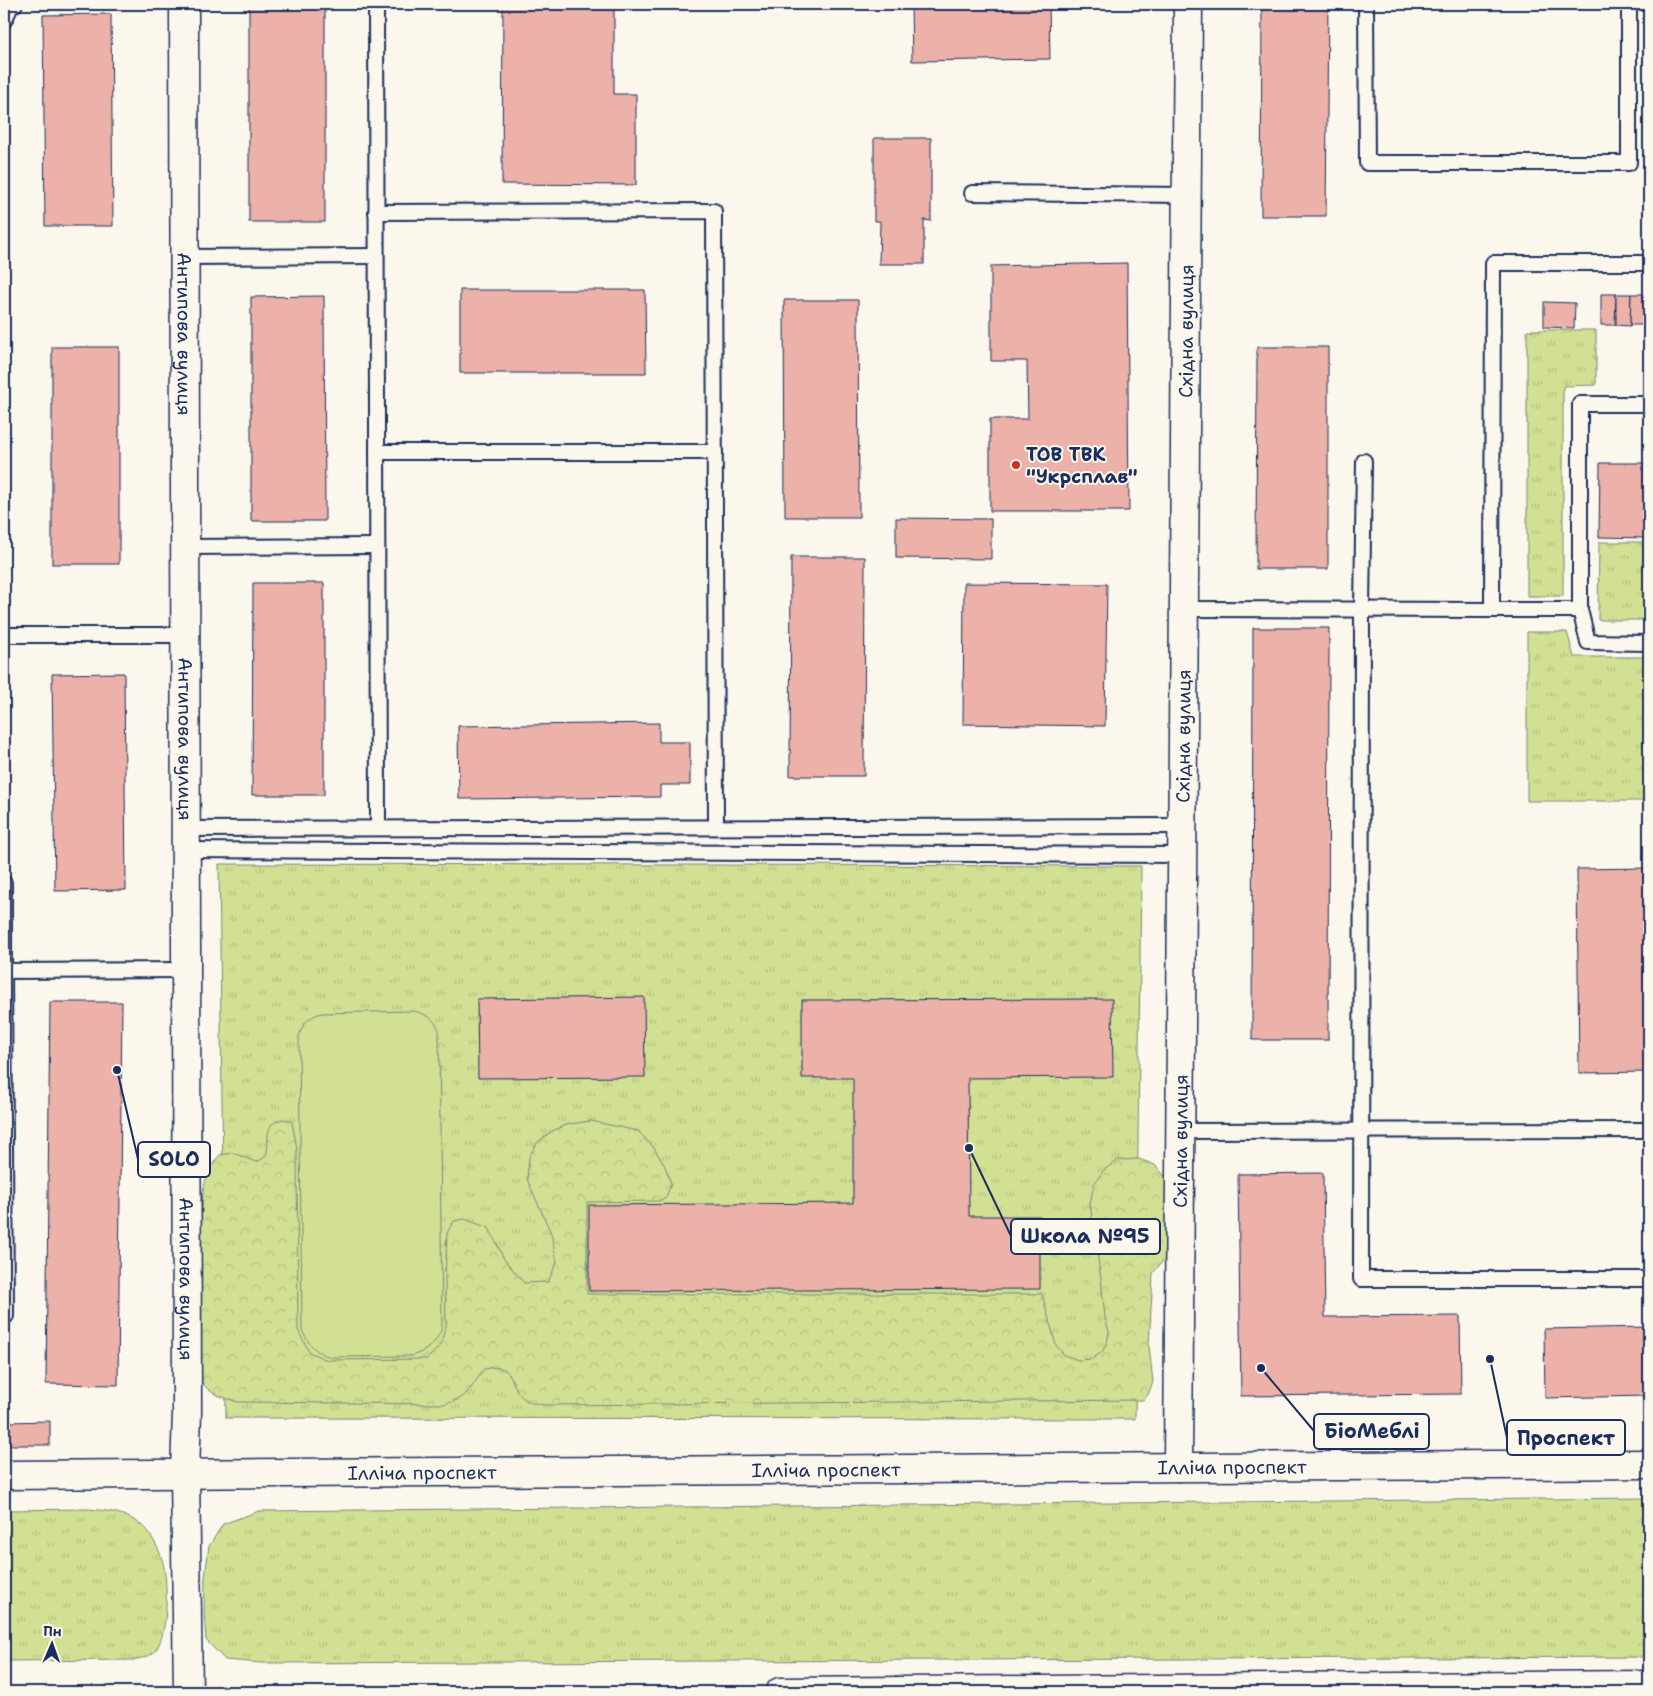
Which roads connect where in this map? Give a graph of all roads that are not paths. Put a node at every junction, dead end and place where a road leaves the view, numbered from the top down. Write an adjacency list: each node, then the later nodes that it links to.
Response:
1 (15, 4): 7 (lane)
2 (184, 4): 12 (street, Антипова вулиця)
3 (376, 4): 10 (lane)
4 (1188, 4): 9 (street, Східна вулиця)
5 (1366, 4): 6 (lane)
6 (1628, 4)
7 (4, 21)
8 (972, 193): 9 (lane)
9 (1186, 195): 20 (street, Східна вулиця)
10 (376, 212): 11 (lane); 16 (lane)
11 (376, 256): 12 (lane); 15 (lane)
12 (185, 257): 19 (street, Антипова вулиця)
13 (1649, 263): 22 (lane)
14 (1649, 404): 23 (lane)
15 (377, 452): 16 (lane); 18 (lane)
16 (715, 452): 28 (lane)
17 (1364, 461): 21 (lane)
18 (377, 546): 19 (lane); 29 (lane)
19 (185, 547): 25 (street, Антипова вулиця)
20 (1184, 609): 21 (lane); 27 (street, Східна вулиця)
21 (1362, 610): 22 (lane); 38 (lane)
22 (1492, 610): 23 (lane)
23 (1580, 610): 26 (lane)
24 (4, 635): 25 (lane)
25 (186, 635): 30 (street, Антипова вулиця)
26 (1649, 643)
27 (1182, 826): 28 (lane); 31 (street, Східна вулиця)
28 (716, 827): 29 (lane)
29 (378, 828): 30 (lane)
30 (186, 839): 31 (lane); 33 (street, Антипова вулиця)
31 (1182, 854): 37 (street, Східна вулиця)
32 (4, 883): 34 (lane)
33 (186, 970): 34 (lane); 43 (street, Антипова вулиця)
34 (4, 971): 35 (lane)
35 (4, 984): 40 (lane)
36 (1649, 1130): 38 (lane)
37 (1182, 1131): 38 (lane); 42 (street, Східна вулиця)
38 (1361, 1131): 39 (lane)
39 (1649, 1279)
40 (4, 1316)
41 (1649, 1464): 42 (street, Ілліча проспект)
42 (1178, 1467): 43 (street, Ілліча проспект)
43 (185, 1474): 44 (street, Ілліча проспект); 47 (street, Антипова вулиця)
44 (4, 1475)
45 (1649, 1685): 46 (street)
46 (1528, 1689): 48 (street)
47 (188, 1692)
48 (780, 1692)

